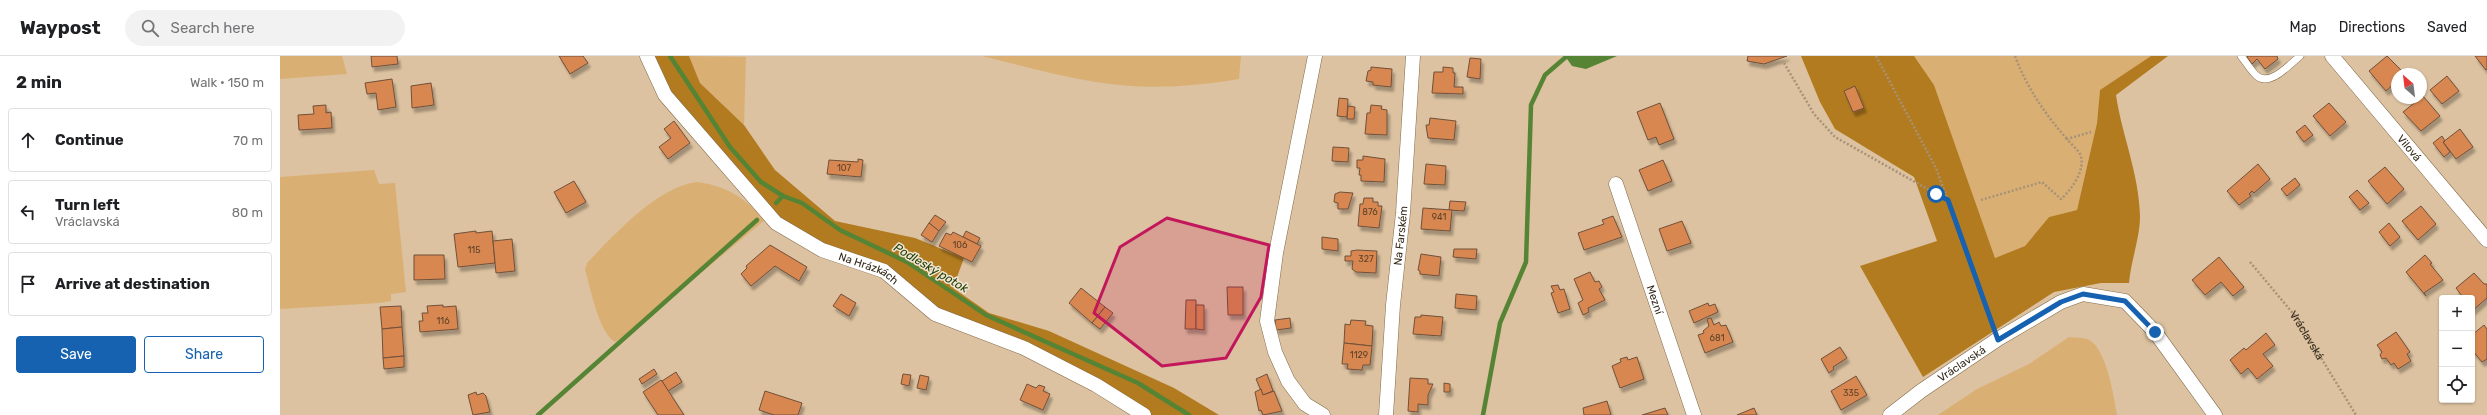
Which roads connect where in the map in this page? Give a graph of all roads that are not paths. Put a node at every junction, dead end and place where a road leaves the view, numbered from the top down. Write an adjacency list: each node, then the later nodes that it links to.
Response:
1 (647, 56): 9 (street, Na Hrázkách)
2 (1315, 56): 10 (street)
3 (1413, 56): 11 (street, Na Farském)
4 (2241, 56): 5 (lane)
5 (2300, 56)
6 (2332, 56): 8 (street, Vilová)
7 (1616, 184): 12 (street, Mezní)
8 (2487, 240)
9 (1144, 415)
10 (1323, 415)
11 (1386, 415)
12 (1694, 415)
13 (1890, 415): 14 (street, Vráclavská)
14 (2215, 415)

